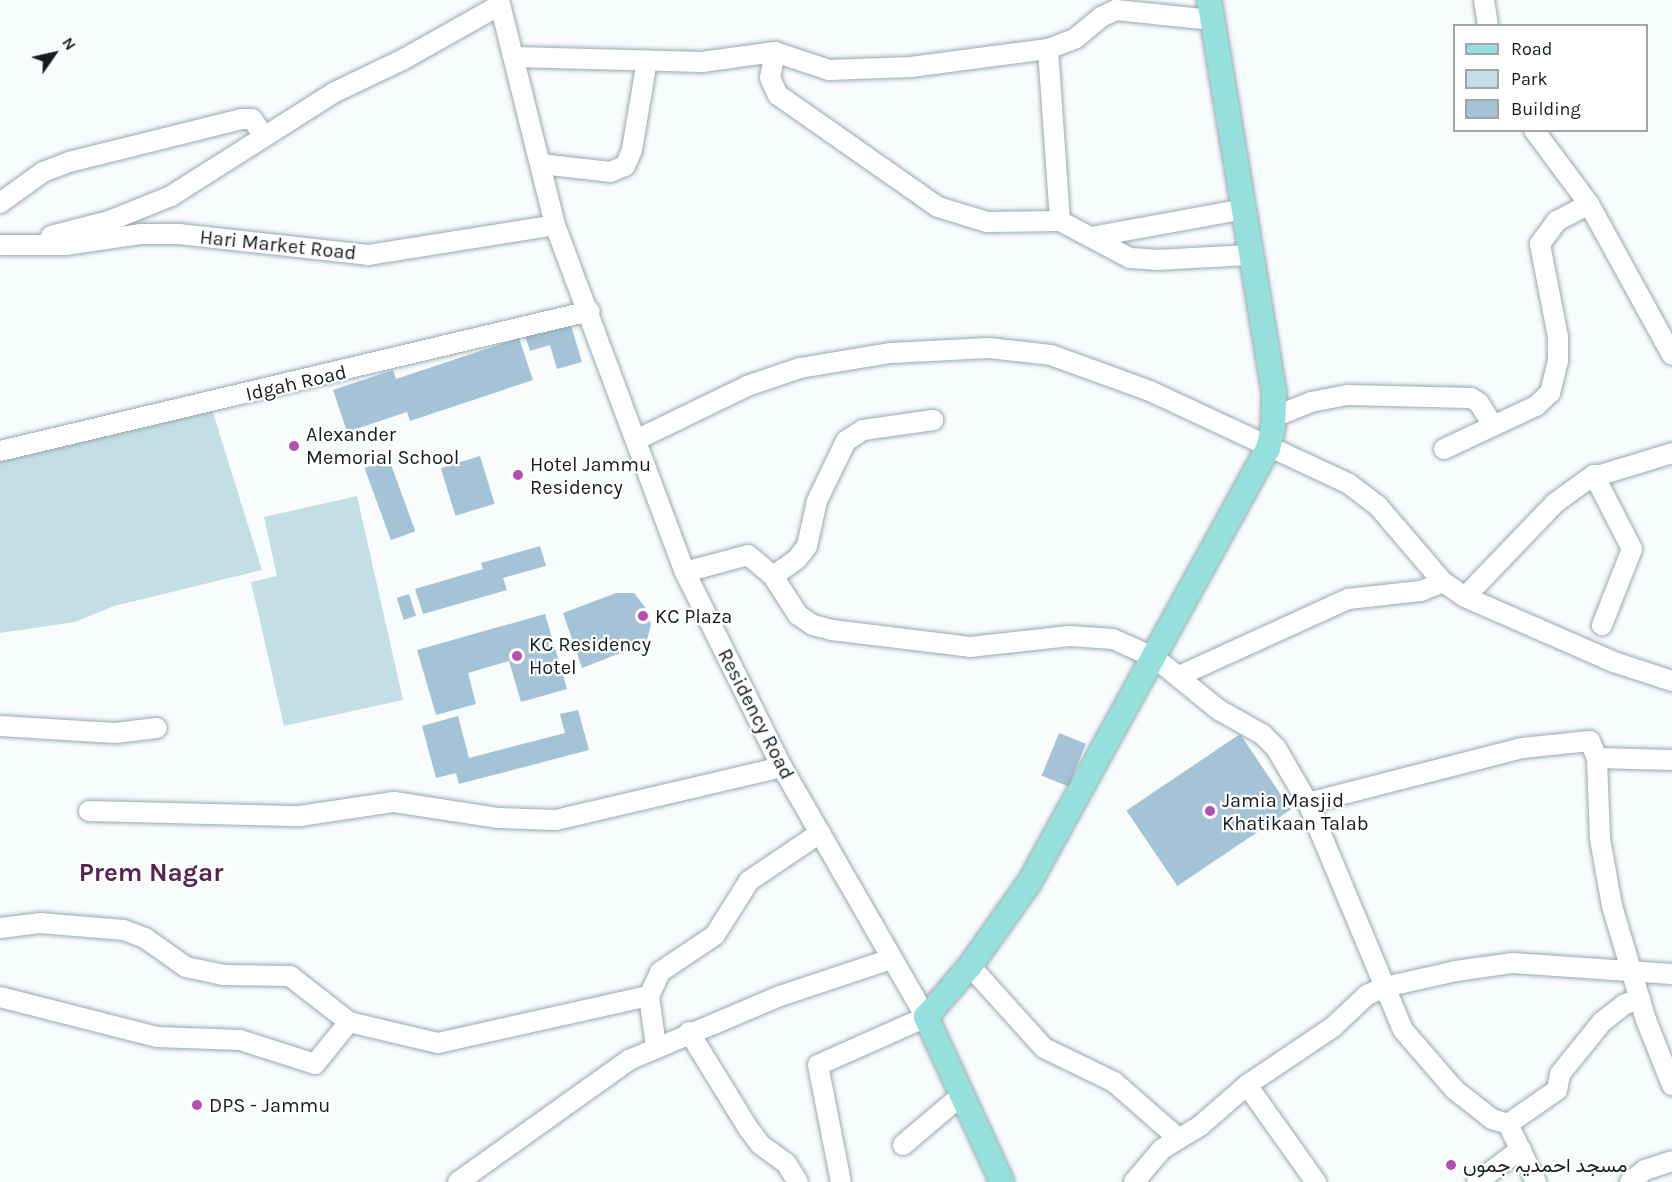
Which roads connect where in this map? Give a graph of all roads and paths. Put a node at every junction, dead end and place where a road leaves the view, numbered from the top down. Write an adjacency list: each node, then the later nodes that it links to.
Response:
1 (1484, 0): 4 (street)
2 (500, 2): 7 (street, Residency Road); 10 (street)
3 (1210, 10): 5 (street); 14 (main road)
4 (1488, 24)
5 (1048, 48): 6 (street); 15 (street)
6 (775, 52): 8 (street); 15 (street)
7 (515, 57): 8 (street); 11 (street, Residency Road)
8 (647, 60): 11 (street)
9 (1535, 132): 13 (street)
10 (264, 136): 12 (street); 18 (street)
11 (541, 164): 16 (street, Residency Road)
12 (0, 203)
13 (1589, 204): 21 (street); 25 (street)
14 (1245, 209): 17 (street); 19 (main road)
15 (1060, 221): 17 (street)
16 (555, 225): 18 (street, Hari Market Road); 20 (street, Residency Road)
17 (1091, 237): 19 (street)
18 (10, 244)
19 (1249, 255): 23 (main road)
20 (590, 311): 26 (street, Residency Road); 29 (street, Idgah Road)
21 (1666, 328): 22 (street)
22 (1672, 355)
23 (1274, 417): 25 (street); 28 (main road)
24 (933, 420): 33 (street)
25 (1492, 424): 27 (street)
26 (638, 439): 28 (street); 32 (street, Residency Road)
27 (1444, 448)
28 (1268, 449): 34 (street); 37 (main road)
29 (0, 451)
30 (1672, 453): 31 (street)
31 (1597, 476): 35 (street); 36 (street)
32 (685, 572): 33 (street); 44 (street, Residency Road)
33 (773, 576): 37 (street)
34 (1443, 582): 35 (street); 38 (street)
35 (1465, 597): 39 (street)
36 (1602, 625)
37 (1155, 657): 38 (street); 50 (main road)
38 (1179, 676): 45 (street)
39 (1672, 681)
40 (0, 726): 41 (street)
41 (157, 728)
42 (1597, 758): 43 (street); 45 (street); 51 (street)
43 (1672, 760)
44 (782, 767): 46 (street); 47 (street, Residency Road)
45 (1308, 803): 53 (street)
46 (88, 811)
47 (820, 833): 49 (street, Residency Road); 54 (street)
48 (0, 928): 58 (street)
49 (891, 959): 57 (street, Residency Road); 59 (street)
50 (969, 966): 57 (main road); 65 (street)
51 (1632, 971): 52 (street); 53 (street); 56 (street)
52 (1672, 974)
53 (1385, 987): 61 (street); 64 (street)
54 (649, 996): 58 (street); 60 (street)
55 (0, 997): 58 (street)
56 (1640, 999): 62 (street); 64 (street)
57 (926, 1017): 63 (main road, Residency Road); 71 (street)
58 (349, 1022)
59 (689, 1032): 60 (street); 70 (street)
60 (656, 1047): 69 (street)
61 (1247, 1085): 65 (street); 74 (street)
62 (1672, 1085)
63 (962, 1095): 66 (street); 72 (main road, Residency Road)
64 (1508, 1124): 67 (street)
65 (1179, 1139): 73 (street)
66 (903, 1145)
67 (1521, 1149): 75 (street); 76 (street)
68 (1672, 1161): 77 (street)
69 (458, 1182)
70 (798, 1182)
71 (841, 1182)
72 (1002, 1182)
73 (1134, 1182)
74 (1316, 1182)
75 (1477, 1182)
76 (1536, 1182)
77 (1630, 1182)

